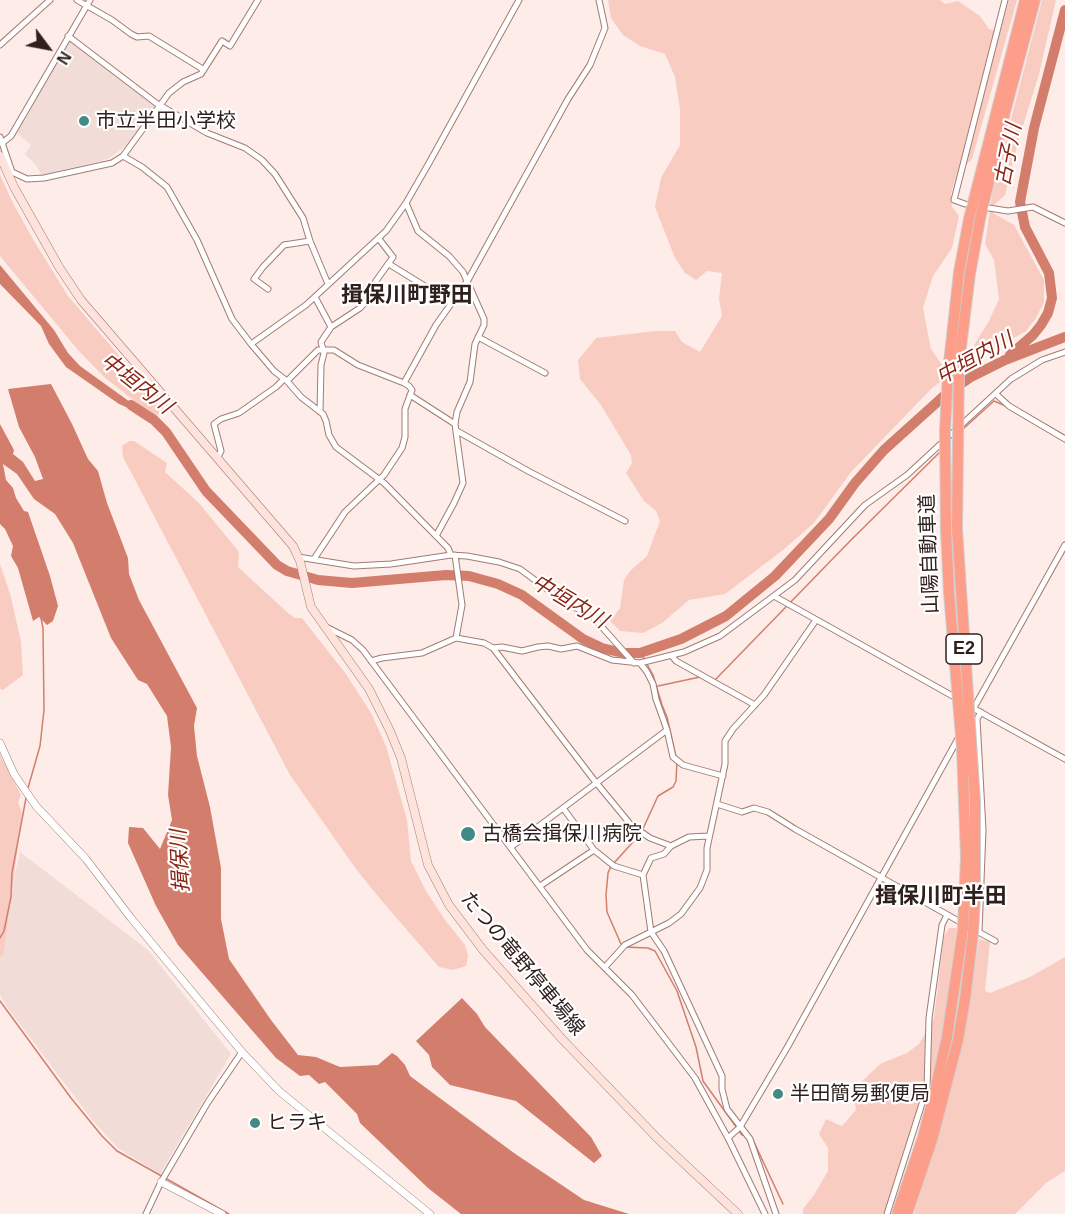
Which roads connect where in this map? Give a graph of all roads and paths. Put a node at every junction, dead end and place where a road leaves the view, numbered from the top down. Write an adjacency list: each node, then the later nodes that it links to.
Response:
1 (50, 0): 11 (street)
2 (77, 0): 9 (street)
3 (258, 0): 12 (street)
4 (519, 0): 17 (street)
5 (599, 0): 24 (street)
6 (1005, 0): 18 (street)
7 (1025, 0): 81 (highway, 山陽自動車道 / E2, bridge)
8 (1035, 0): 81 (highway, 山陽自動車道 / E2, bridge)
9 (89, 3): 10 (street); 12 (street)
10 (68, 36): 13 (street); 14 (street)
11 (0, 45)
12 (203, 71): 13 (street)
13 (160, 105): 16 (street); 22 (street)
14 (1, 140): 16 (street)
15 (0, 156): 43 (main road, たつの竜野停車場線)
16 (123, 156): 31 (street)
17 (406, 203): 21 (street); 24 (street)
18 (965, 204)
19 (988, 208): 20 (street)
20 (1065, 223)
21 (379, 239): 23 (street); 25 (street)
22 (310, 241): 25 (street); 26 (street)
23 (389, 264): 28 (street); 29 (street)
24 (468, 280): 28 (street); 30 (street)
25 (328, 284): 27 (street)
26 (268, 289)
27 (315, 297): 29 (street); 31 (street)
28 (452, 303): 36 (street)
29 (331, 327): 32 (street)
30 (478, 337): 34 (street); 40 (street)
31 (251, 344): 35 (street)
32 (323, 350): 35 (street); 36 (street); 39 (street)
33 (1065, 352): 37 (street)
34 (545, 373)
35 (285, 380): 39 (street); 43 (street)
36 (404, 383): 38 (street)
37 (996, 394): 42 (street); 51 (street)
38 (410, 395): 40 (street); 44 (street)
39 (320, 412): 44 (street)
40 (455, 424): 41 (street)
41 (457, 431): 45 (street); 46 (street)
42 (1065, 439)
43 (218, 457): 50 (main road, たつの竜野停車場線)
44 (380, 479): 46 (street); 49 (street)
45 (625, 521)
46 (436, 536): 48 (street)
47 (1065, 544): 60 (street)
48 (453, 556): 49 (street); 54 (street); 58 (street)
49 (314, 558): 50 (street)
50 (299, 559): 53 (main road, たつの竜野停車場線)
51 (774, 596): 52 (street); 56 (street)
52 (816, 621): 59 (street); 60 (street)
53 (323, 626): 57 (street); 91 (main road, たつの竜野停車場線)
54 (456, 638): 55 (street); 57 (street)
55 (494, 648): 58 (street); 68 (street)
56 (672, 656): 58 (street); 59 (street)
57 (371, 661): 73 (street)
58 (636, 662): 64 (street)
59 (755, 705): 67 (street)
60 (974, 708): 61 (street); 62 (street)
61 (981, 712): 63 (street); 66 (street)
62 (965, 725): 63 (street); 76 (street)
63 (977, 726): 78 (street)
64 (667, 730): 67 (street); 68 (street)
65 (0, 743): 84 (street)
66 (1065, 759)
67 (723, 776): 69 (street)
68 (596, 782): 70 (street); 72 (street)
69 (717, 804): 71 (street); 76 (street)
70 (563, 808): 73 (street); 74 (street)
71 (709, 836): 72 (street); 80 (street)
72 (671, 846): 75 (street)
73 (511, 847): 77 (street)
74 (594, 850): 75 (street); 77 (street)
75 (643, 875): 80 (street)
76 (881, 877): 79 (street); 85 (street)
77 (540, 886): 83 (street)
78 (981, 900): 79 (street); 81 (street)
79 (948, 915): 81 (street); 94 (street)
80 (651, 932): 83 (street); 85 (street)
81 (972, 932): 82 (street); 95 (highway, 山陽自動車道 / E2); 96 (highway, 山陽自動車道 / E2)
82 (995, 941)
83 (605, 968): 86 (street)
84 (242, 1052): 87 (street); 90 (street)
85 (740, 1127): 86 (street); 93 (street)
86 (728, 1138): 92 (street)
87 (161, 1182): 88 (street); 89 (street)
88 (146, 1214)
89 (222, 1214)
90 (429, 1214)
91 (738, 1214)
92 (765, 1214)
93 (776, 1214)
94 (887, 1214)
95 (897, 1214)
96 (907, 1214)

